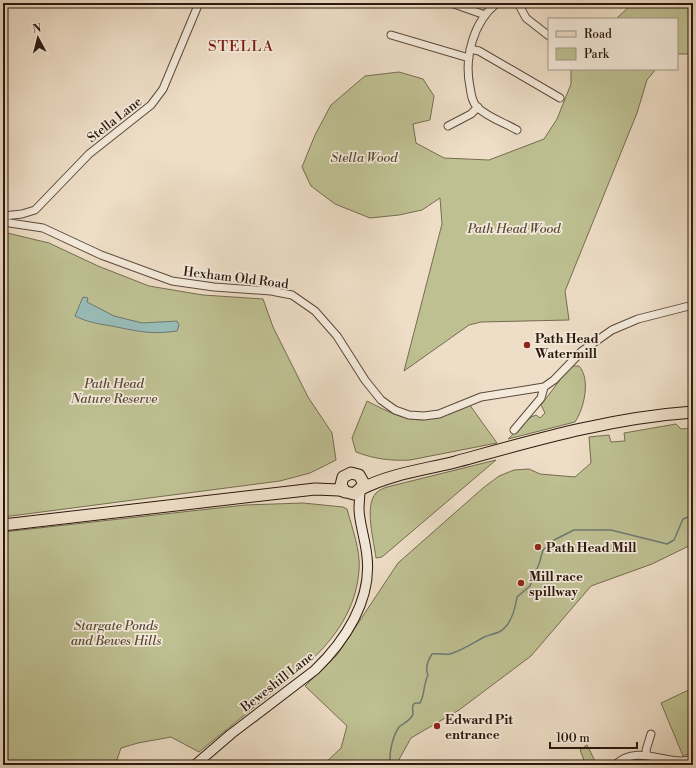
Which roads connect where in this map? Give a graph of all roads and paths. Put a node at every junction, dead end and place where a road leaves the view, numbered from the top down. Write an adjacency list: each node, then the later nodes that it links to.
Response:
1 (199, 3): 14 (street, Stella Lane)
2 (451, 3): 5 (street)
3 (496, 3): 5 (street)
4 (518, 3): 7 (street)
5 (485, 15): 8 (street)
6 (391, 35): 9 (street)
7 (548, 35)
8 (470, 49): 9 (street); 10 (street)
9 (469, 58): 11 (street)
10 (560, 98)
11 (478, 107): 12 (street); 13 (street)
12 (448, 126)
13 (517, 130)
14 (28, 213): 15 (street); 17 (street)
15 (3, 216)
16 (3, 222): 17 (street, Hexham Old Road)
17 (31, 225): 19 (street, Hexham Old Road)
18 (693, 304): 19 (street)
19 (544, 387): 21 (street)
20 (693, 412): 22 (main road)
21 (514, 430)
22 (400, 474): 23 (main road); 26 (main road)
23 (359, 475): 24 (main road); 26 (main road)
24 (342, 478): 25 (main road); 27 (main road)
25 (315, 489): 27 (main road); 29 (main road)
26 (361, 490): 27 (main road); 28 (street, Beweshill Lane)
27 (346, 493): 28 (street, Beweshill Lane)
28 (358, 510): 33 (street, Beweshill Lane)
29 (3, 525)
30 (651, 734): 31 (street)
31 (648, 755): 32 (street); 34 (street)
32 (693, 759)
33 (195, 765)
34 (615, 765)

